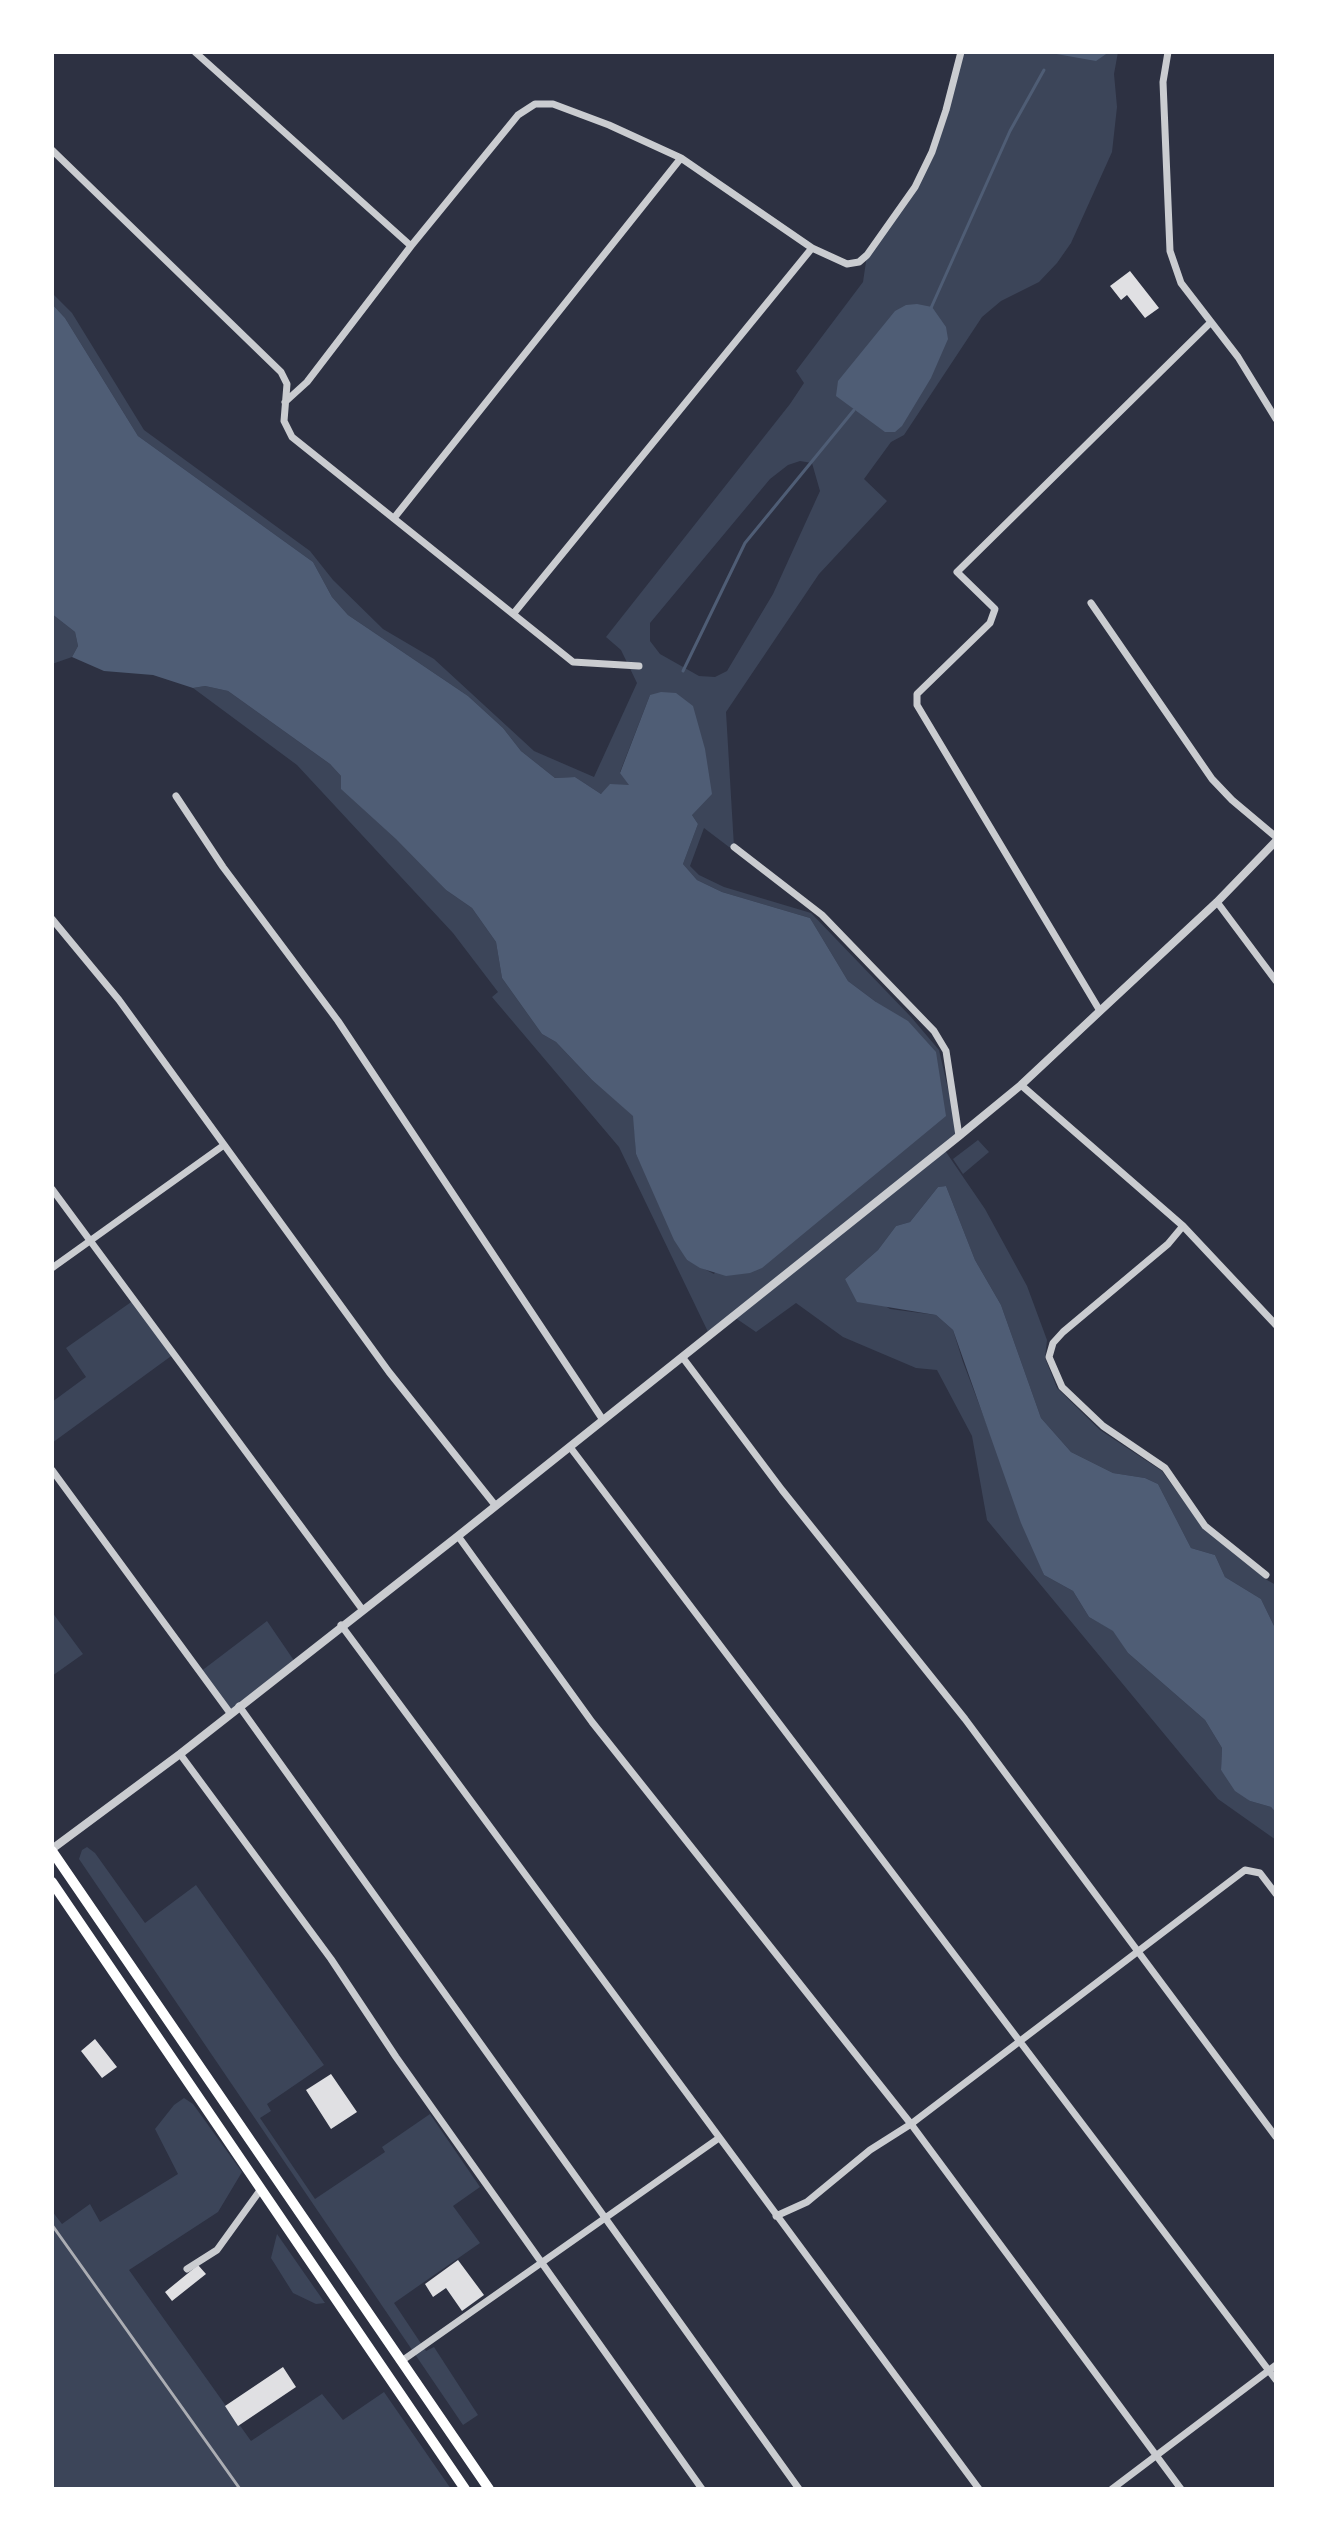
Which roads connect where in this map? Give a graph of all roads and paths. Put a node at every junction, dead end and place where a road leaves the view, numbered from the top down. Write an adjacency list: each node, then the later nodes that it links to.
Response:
1 (195, 52): 6 (street)
2 (961, 52): 7 (street)
3 (1168, 52): 8 (street)
4 (52, 150): 9 (street)
5 (681, 158): 6 (street); 7 (street); 11 (street)
6 (411, 246): 9 (street)
7 (812, 248): 13 (street)
8 (1211, 322): 10 (street); 21 (street)
9 (285, 402): 11 (street)
10 (1276, 419)
11 (394, 518): 13 (street)
12 (1091, 603): 16 (street)
13 (514, 613): 14 (street)
14 (639, 666)
15 (176, 796): 31 (street)
16 (1276, 839): 18 (street)
17 (734, 847): 23 (street)
18 (1217, 902): 20 (street); 21 (street)
19 (52, 919): 24 (street)
20 (1276, 981)
21 (1100, 1011): 22 (street)
22 (1021, 1085): 23 (street); 26 (street)
23 (959, 1136): 30 (street)
24 (224, 1145): 27 (street); 34 (street)
25 (52, 1189): 27 (street)
26 (1183, 1226): 29 (street); 36 (street)
27 (90, 1241): 28 (street); 37 (street)
28 (52, 1268)
29 (1276, 1325)
30 (683, 1358): 31 (street); 45 (street)
31 (603, 1420): 32 (street)
32 (570, 1447): 34 (street); 46 (street)
33 (52, 1470): 40 (street)
34 (495, 1505): 35 (street)
35 (458, 1536): 37 (street); 47 (street)
36 (1266, 1575)
37 (362, 1609): 38 (street)
38 (341, 1625): 39 (street); 49 (street)
39 (239, 1706): 40 (street); 52 (street)
40 (230, 1713): 41 (street)
41 (180, 1754): 42 (street); 53 (street)
42 (52, 1850): 55 (main road)
43 (52, 1882): 50 (main road)
44 (1276, 1894): 45 (street)
45 (1138, 1954): 46 (street); 48 (street)
46 (1020, 2040): 47 (street); 56 (street)
47 (911, 2124): 51 (street); 58 (street)
48 (1276, 2137)
49 (719, 2138): 51 (street); 52 (street)
50 (261, 2189): 54 (street); 59 (main road)
51 (776, 2216): 63 (street)
52 (607, 2218): 53 (street); 62 (street)
53 (542, 2263): 55 (street); 61 (street)
54 (187, 2269)
55 (403, 2360): 60 (main road)
56 (1272, 2368): 57 (street); 58 (street)
57 (1276, 2380)
58 (1156, 2457): 64 (street); 65 (street)
59 (465, 2489)
60 (489, 2489)
61 (702, 2489)
62 (799, 2489)
63 (979, 2489)
64 (1112, 2489)
65 (1181, 2489)

